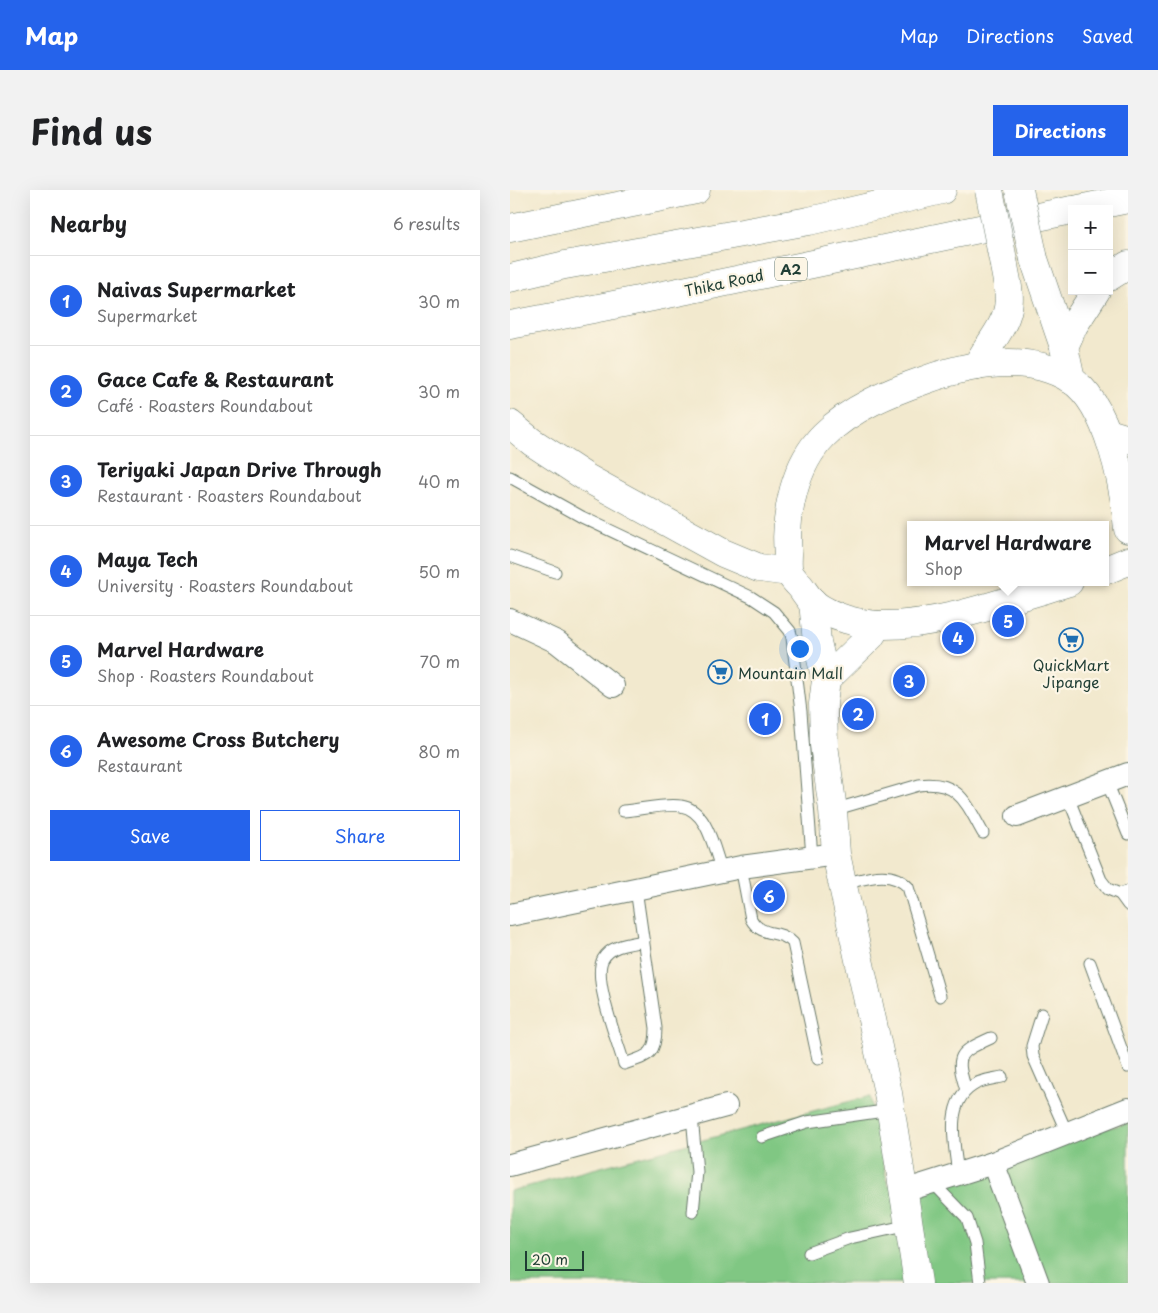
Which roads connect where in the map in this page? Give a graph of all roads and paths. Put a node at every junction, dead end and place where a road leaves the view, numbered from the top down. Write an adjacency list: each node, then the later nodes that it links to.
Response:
1 (696, 190): 8 (main road)
2 (942, 190): 11 (main road)
3 (989, 190): 15 (main road, bridge)
4 (1018, 190): 14 (main road, bridge)
5 (1128, 199): 6 (main road)
6 (1099, 205)
7 (1068, 211): 13 (main road, Thika Road / A2)
8 (510, 228)
9 (1128, 265): 10 (main road)
10 (1113, 274)
11 (510, 278)
12 (1093, 295): 14 (main road)
13 (510, 325)
14 (1064, 347): 16 (main road)
15 (977, 366): 16 (main road); 25 (main road)
16 (1071, 380): 18 (main road)
17 (510, 424): 25 (main road)
18 (1118, 436): 20 (main road)
19 (510, 477): 40 (lane)
20 (1128, 528)
21 (510, 556): 24 (lane)
22 (1128, 561): 23 (main road)
23 (1109, 569)
24 (555, 572)
25 (789, 572): 27 (main road)
26 (1055, 586): 29 (main road)
27 (812, 602): 29 (main road); 30 (main road)
28 (510, 620): 31 (street)
29 (878, 625): 30 (main road)
30 (826, 680): 35 (main road)
31 (613, 686)
32 (1128, 774): 33 (street)
33 (1107, 782): 34 (street); 39 (lane)
34 (1068, 797): 37 (street); 44 (lane)
35 (833, 810): 38 (lane); 40 (main road)
36 (623, 811): 41 (lane)
37 (1017, 816)
38 (983, 833)
39 (1128, 834)
40 (824, 856): 41 (street); 42 (main road)
41 (731, 869): 43 (street); 52 (lane)
42 (843, 884): 49 (lane); 58 (main road)
43 (636, 889): 46 (street); 47 (lane)
44 (1124, 892): 45 (lane)
45 (1128, 905)
46 (510, 914)
47 (644, 941): 47 (lane)
48 (1090, 963): 53 (lane)
49 (940, 996)
50 (1042, 1014): 60 (lane)
51 (991, 1038): 55 (lane)
52 (818, 1059)
53 (1128, 1067)
54 (1002, 1077): 55 (lane)
55 (966, 1090): 64 (lane)
56 (726, 1106): 59 (street)
57 (1128, 1109): 60 (street)
58 (890, 1110): 61 (lane); 66 (main road)
59 (692, 1116): 63 (street); 67 (lane)
60 (1067, 1133): 62 (street)
61 (762, 1137)
62 (993, 1163): 64 (street); 72 (street)
63 (510, 1165)
64 (958, 1174): 65 (street)
65 (932, 1182): 66 (street); 71 (lane)
66 (904, 1191): 68 (main road)
67 (693, 1212)
68 (909, 1225): 69 (lane); 70 (main road)
69 (809, 1253)
70 (918, 1283)
71 (980, 1283)
72 (1038, 1283)

